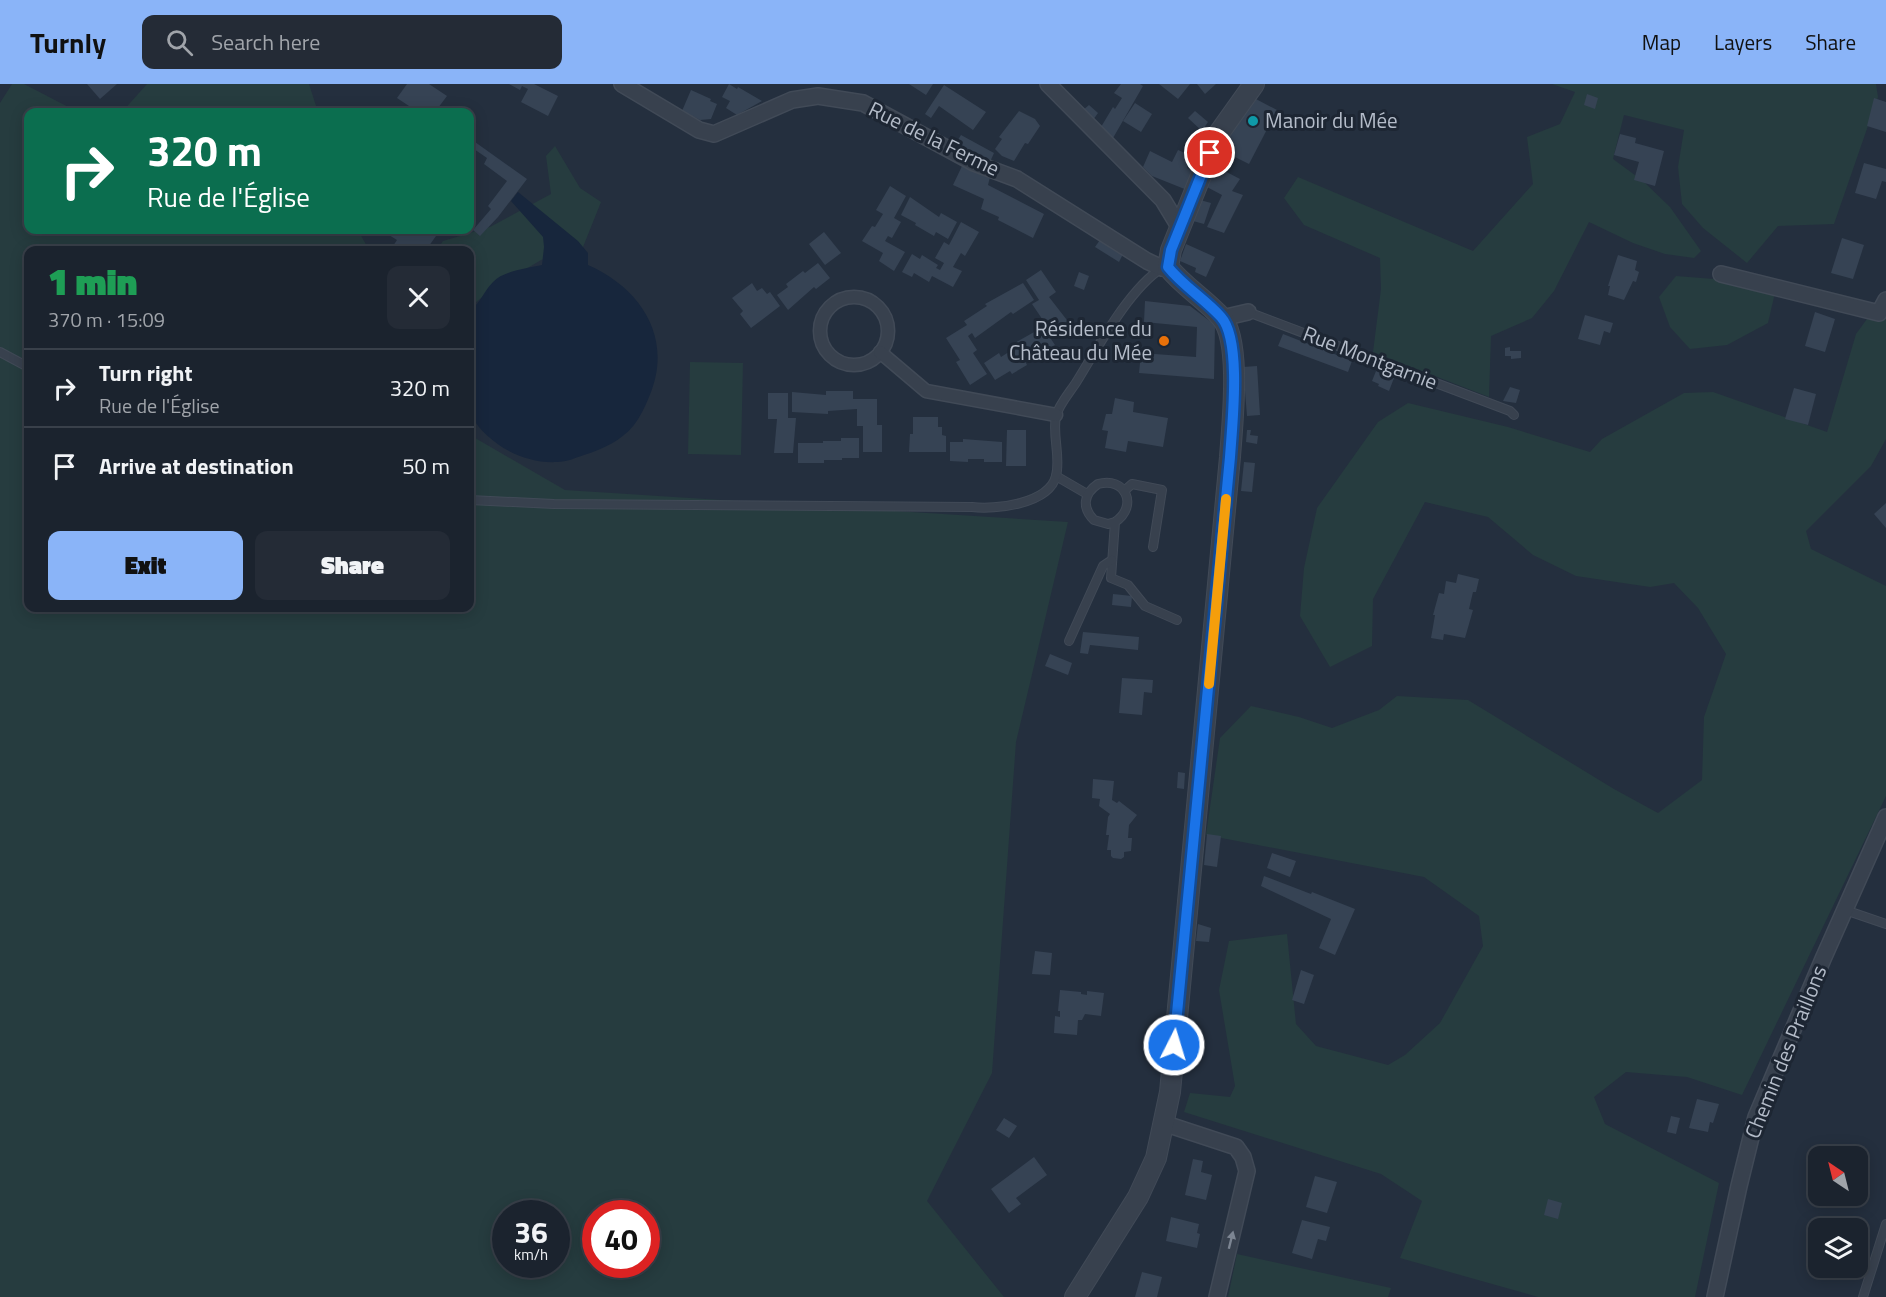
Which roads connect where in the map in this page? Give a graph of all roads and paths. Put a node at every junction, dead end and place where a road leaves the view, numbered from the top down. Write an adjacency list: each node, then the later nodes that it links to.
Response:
1 (622, 84): 5 (street, Rue de la Ferme)
2 (1048, 84): 4 (street)
3 (1254, 84): 4 (street)
4 (1180, 228): 5 (street)
5 (1165, 267): 9 (street); 13 (lane)
6 (1721, 274): 7 (street)
7 (1886, 300)
8 (1248, 312): 9 (street, Rue Montgarnie); 14 (lane, Rue Montgarnie)
9 (1222, 318): 27 (street)
10 (0, 352): 12 (lane)
11 (880, 352): 11 (street); 13 (street)
12 (24, 365)
13 (1056, 415): 15 (lane)
14 (1514, 415)
15 (1056, 476): 17 (lane); 18 (lane)
16 (1124, 491): 17 (lane); 19 (lane); 20 (lane)
17 (1087, 494): 19 (lane)
18 (474, 500)
19 (1115, 522): 21 (lane)
20 (1153, 547)
21 (1112, 560): 22 (lane); 23 (lane)
22 (1177, 620)
23 (1069, 641)
24 (1885, 820): 25 (street, Chemin des Praillons)
25 (1845, 910): 26 (lane); 31 (street, Chemin des Praillons)
26 (1886, 924)
27 (1163, 1123): 29 (street); 30 (street, one-way to 27)
28 (1886, 1224): 32 (lane)
29 (1075, 1297)
30 (1217, 1297)
31 (1715, 1297)
32 (1863, 1297)

